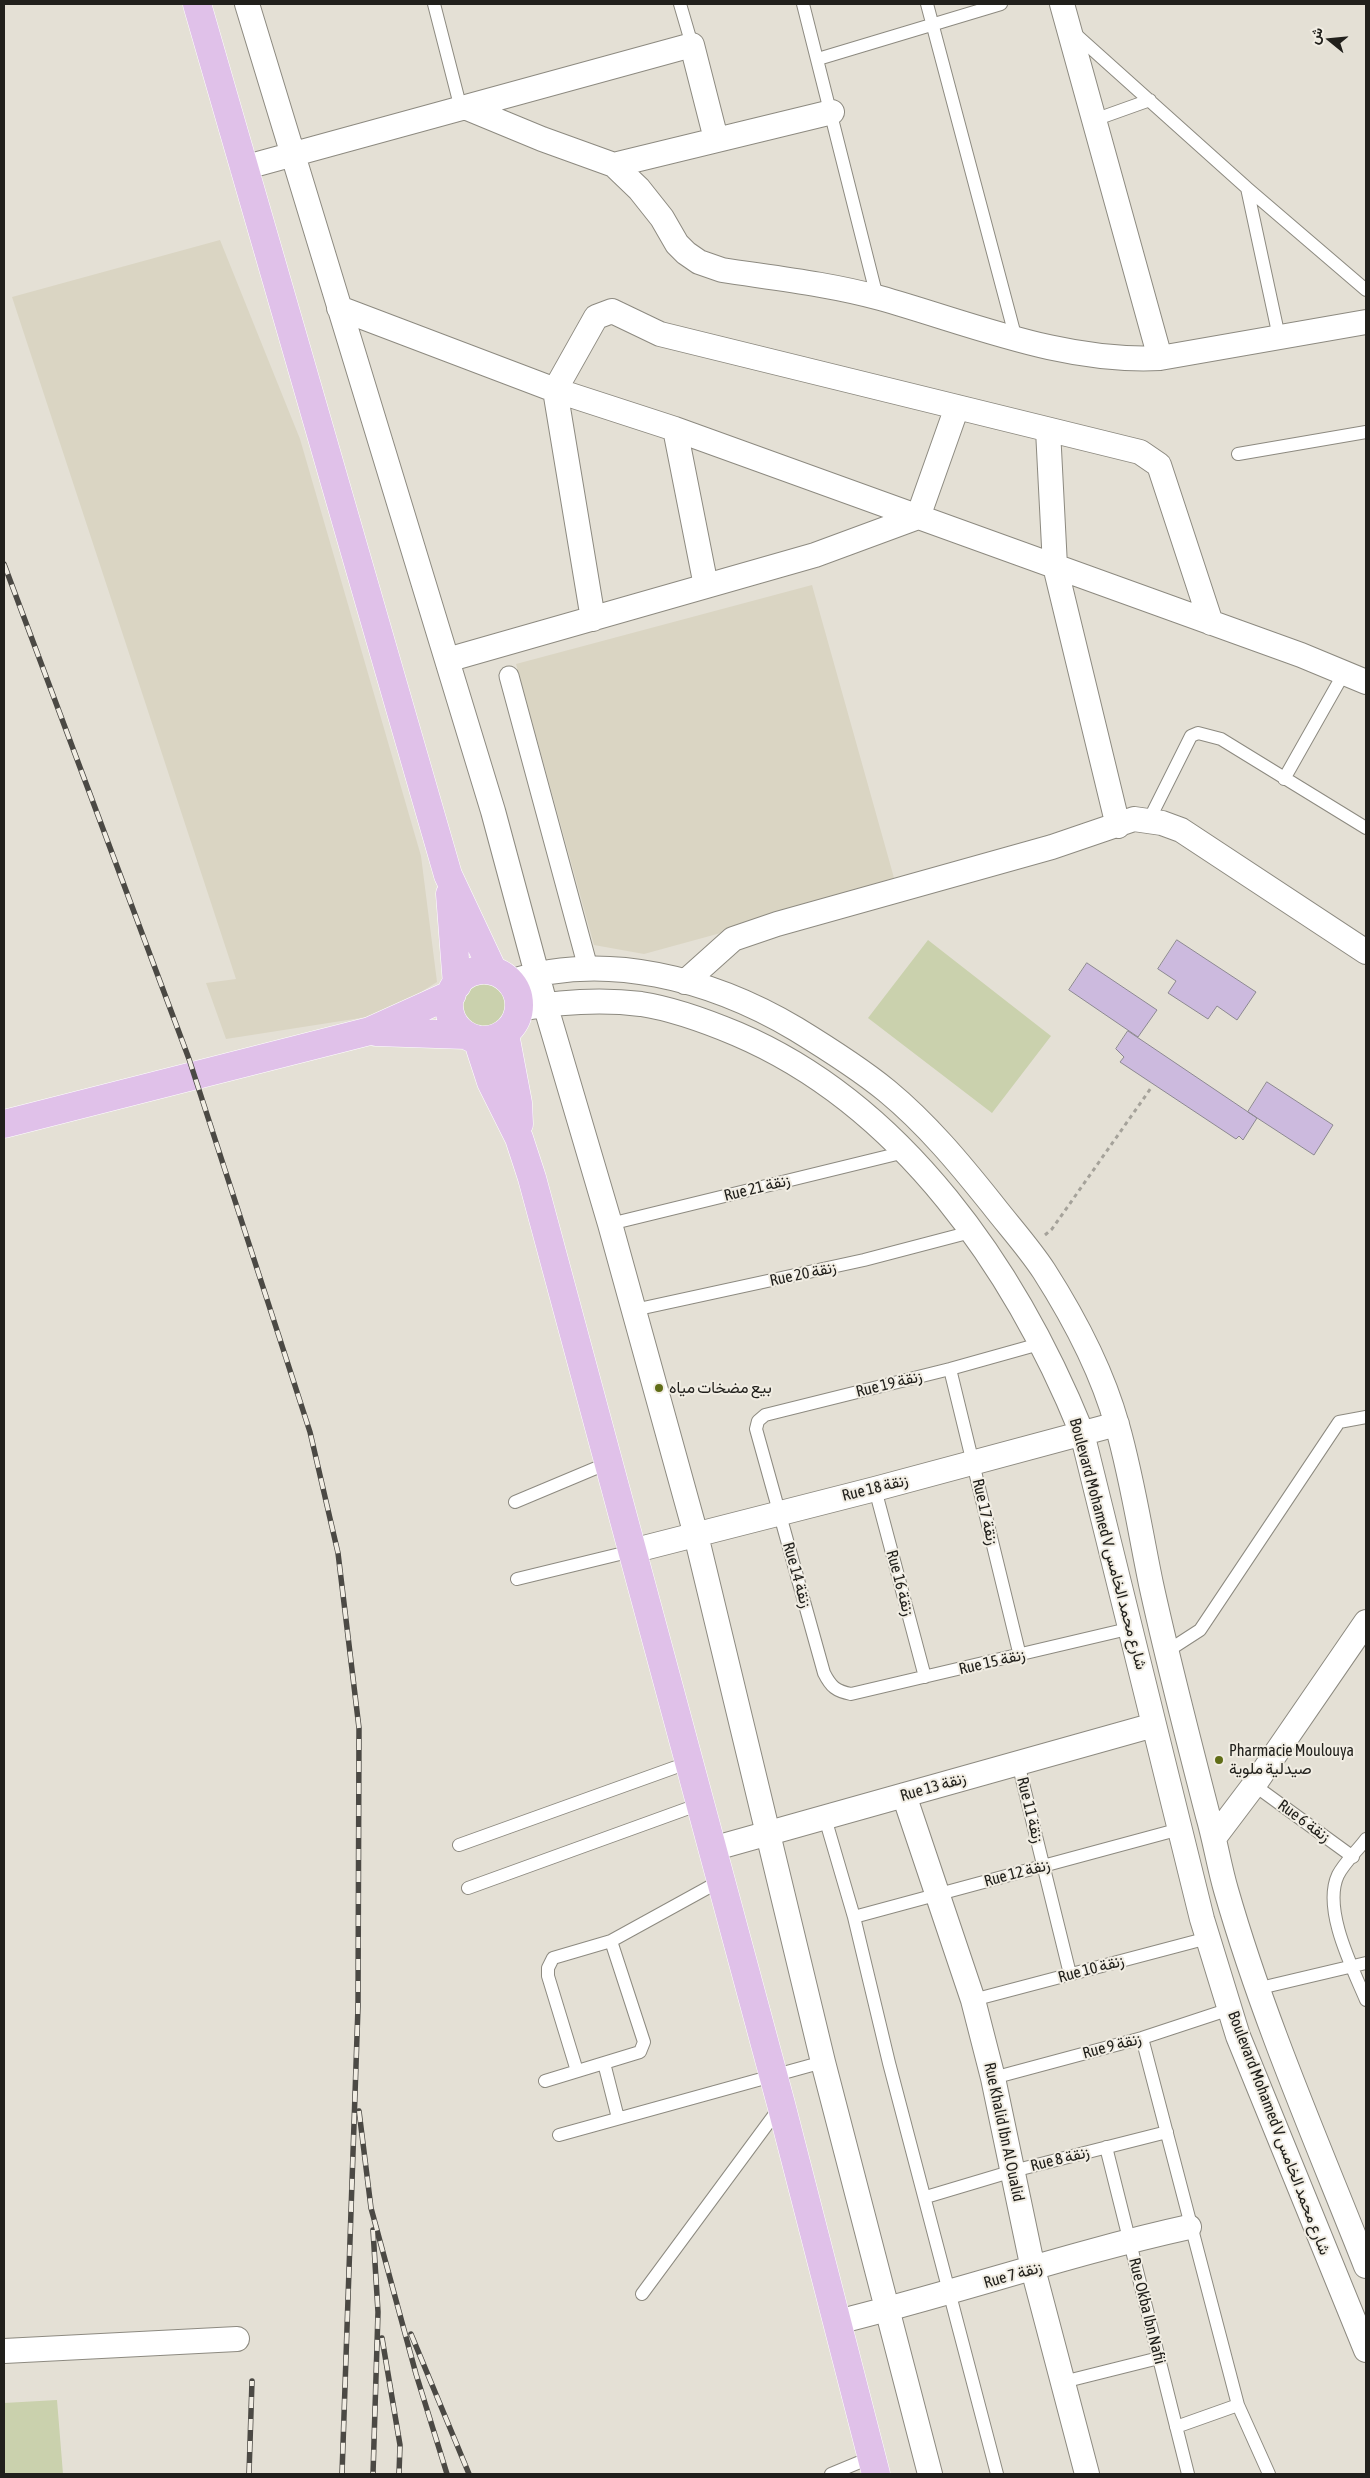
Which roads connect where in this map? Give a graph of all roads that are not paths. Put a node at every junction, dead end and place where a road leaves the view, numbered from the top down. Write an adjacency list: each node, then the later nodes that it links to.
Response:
1 (197, 4): 20 (main road)
2 (248, 4): 18 (street)
3 (680, 4): 11 (lane)
4 (803, 4): 12 (lane)
5 (927, 4): 9 (lane)
6 (1001, 4): 9 (lane)
7 (1062, 4): 10 (street)
8 (437, 5): 14 (lane)
9 (933, 23): 12 (lane); 27 (lane)
10 (1069, 29): 13 (lane); 16 (street)
11 (692, 45): 14 (street); 17 (street)
12 (818, 60): 15 (lane)
13 (1150, 100): 16 (lane); 21 (lane)
14 (464, 109): 18 (street); 19 (street)
15 (832, 112): 17 (street); 23 (lane)
16 (1094, 120): 28 (street)
17 (716, 139): 19 (street)
18 (292, 154): 20 (street); 24 (street)
19 (614, 165): 23 (street)
20 (243, 168): 48 (main road)
21 (1247, 188): 22 (lane); 26 (lane)
22 (1366, 290)
23 (877, 297): 27 (street)
24 (339, 308): 29 (street); 40 (street)
25 (1366, 322): 26 (street)
26 (1279, 337): 28 (street)
27 (1016, 339): 28 (street)
28 (1160, 358)
29 (555, 390): 30 (street); 31 (street); 38 (street)
30 (957, 407): 32 (street); 35 (street)
31 (675, 429): 35 (street); 37 (street)
32 (1048, 430): 36 (street); 39 (street)
33 (1366, 432): 34 (lane)
34 (1238, 454)
35 (918, 517): 36 (street); 37 (street)
36 (1054, 566): 39 (street); 46 (street)
37 (706, 586): 38 (street)
38 (592, 619): 40 (street)
39 (1211, 623): 41 (street)
40 (447, 660): 51 (street)
41 (1344, 673): 43 (street); 44 (lane)
42 (508, 676): 50 (street)
43 (1366, 682)
44 (1284, 779): 45 (lane); 47 (lane)
45 (1150, 820): 46 (street); 49 (street)
46 (1118, 826): 53 (street)
47 (1366, 827)
48 (448, 875): 52 (main road); 54 (main road)
49 (1366, 952)
50 (587, 964)
51 (537, 973): 52 (street, Boulevard Mohamed V شارع محمد الخامس); 53 (street, Boulevard Mohamed V شارع محمد الخامس); 55 (street)
52 (502, 977): 54 (main road); 55 (main road)
53 (685, 982): 68 (street, Boulevard Mohamed V شارع محمد الخامس)
54 (454, 989): 56 (main road); 58 (main road)
55 (532, 1006): 57 (main road); 61 (street, Boulevard Mohamed V شارع محمد الخامس); 62 (street)
56 (370, 1031): 58 (main road); 59 (main road)
57 (505, 1034): 58 (main road); 60 (main road)
58 (471, 1037): 60 (main road)
59 (4, 1124)
60 (519, 1138): 72 (main road)
61 (905, 1152): 62 (lane, Rue 21 زنقة); 63 (street, Boulevard Mohamed V شارع محمد الخامس)
62 (610, 1224): 64 (street)
63 (972, 1232): 64 (lane, Rue 20 زنقة); 65 (street, Boulevard Mohamed V شارع محمد الخامس)
64 (634, 1310): 76 (street)
65 (1043, 1344): 66 (lane, Rue 19 زنقة); 69 (street, Boulevard Mohamed V شارع محمد الخامس)
66 (950, 1369): 70 (lane, Rue 19 زنقة); 71 (lane, Rue 17 زنقة)
67 (1366, 1416): 81 (lane)
68 (1117, 1424): 69 (street, Rue 18 زنقة); 81 (street, Boulevard Mohamed V شارع محمد الخامس)
69 (1082, 1433): 71 (street, Rue 18 زنقة); 80 (street, Boulevard Mohamed V شارع محمد الخامس)
70 (760, 1442): 75 (lane, Rue 14 زنقة)
71 (973, 1462): 73 (street, Rue 18 زنقة); 82 (lane, Rue 17 زنقة)
72 (608, 1463): 74 (lane); 77 (main road)
73 (876, 1489): 75 (street, Rue 18 زنقة); 83 (lane, Rue 16 زنقة)
74 (514, 1502)
75 (780, 1514): 76 (street, Rue 18 زنقة); 84 (lane, Rue 14 زنقة)
76 (696, 1535): 77 (street, Rue 18 زنقة); 93 (street)
77 (632, 1551): 78 (lane); 86 (main road)
78 (517, 1579)
79 (1366, 1622): 88 (street)
80 (1132, 1628): 82 (lane, Rue 15 زنقة); 85 (street, Boulevard Mohamed V شارع محمد الخامس)
81 (1166, 1652): 94 (street, Boulevard Mohamed V شارع محمد الخامس)
82 (1020, 1656): 83 (lane, Rue 15 زنقة)
83 (925, 1677): 84 (lane, Rue 15 زنقة)
84 (851, 1694)
85 (1154, 1724): 87 (street, Rue 13 زنقة); 92 (street, Boulevard Mohamed V شارع محمد الخامس)
86 (690, 1762): 90 (main road); 96 (lane)
87 (1018, 1763): 89 (street, Rue 13 زنقة); 99 (lane, Rue 11 زنقة)
88 (1254, 1784): 94 (street); 98 (lane, Rue 6 زنقة)
89 (904, 1795): 91 (street, Rue 13 زنقة); 102 (street, Rue Khalid Ibn Al Oualid)
90 (700, 1804): 97 (main road); 101 (lane)
91 (825, 1818): 93 (street, Rue 13 زنقة); 103 (lane)
92 (1180, 1829): 99 (lane, Rue 12 زنقة); 104 (street, Boulevard Mohamed V شارع محمد الخامس)
93 (768, 1834): 97 (street, Rue 13 زنقة); 115 (street)
94 (1214, 1838): 109 (street, Boulevard Mohamed V شارع محمد الخامس)
95 (1366, 1839): 98 (lane)
96 (459, 1845)
97 (712, 1849): 100 (main road)
98 (1353, 1857): 107 (lane)
99 (1044, 1866): 102 (lane, Rue 12 زنقة); 108 (lane, Rue 11 زنقة)
100 (720, 1881): 105 (lane); 117 (main road)
101 (468, 1888)
102 (937, 1894): 103 (lane, Rue 12 زنقة); 110 (street, Rue Khalid Ibn Al Oualid)
103 (854, 1917): 126 (lane)
104 (1208, 1938): 108 (lane, Rue 10 زنقة); 112 (street, Boulevard Mohamed V شارع محمد الخامس)
105 (611, 1941): 114 (lane); 116 (lane)
106 (1366, 1963): 107 (lane)
107 (1352, 1967): 109 (lane); 111 (lane)
108 (1070, 1974): 110 (lane, Rue 10 زنقة)
109 (1256, 1988): 129 (street, Boulevard Mohamed V شارع محمد الخامس)
110 (973, 2000): 118 (street, Rue Khalid Ibn Al Oualid)
111 (1366, 2000)
112 (1230, 2009): 113 (lane, Rue 9 زنقة); 136 (street, Boulevard Mohamed V شارع محمد الخامس)
113 (1142, 2038): 118 (lane, Rue 9 زنقة); 122 (lane)
114 (604, 2062): 116 (lane); 121 (lane)
115 (823, 2062): 117 (lane); 133 (street)
116 (577, 2071): 119 (lane)
117 (773, 2075): 120 (main road); 121 (lane)
118 (993, 2078): 125 (street, Rue Khalid Ibn Al Oualid)
119 (545, 2081)
120 (781, 2104): 132 (lane); 134 (main road)
121 (618, 2118): 123 (lane)
122 (1167, 2132): 124 (lane, Rue 8 زنقة); 127 (lane)
123 (559, 2136)
124 (1106, 2147): 125 (lane, Rue 8 زنقة); 128 (lane, Rue Okba Ibn Nafii)
125 (1013, 2171): 126 (lane, Rue 8 زنقة); 130 (street, Rue Khalid Ibn Al Oualid)
126 (926, 2197): 131 (lane)
127 (1189, 2226): 128 (street, Rue 7 زنقة); 140 (lane)
128 (1129, 2240): 130 (street, Rue 7 زنقة); 138 (lane, Rue Okba Ibn Nafii)
129 (1366, 2266)
130 (1033, 2269): 131 (street, Rue 7 زنقة); 139 (street, Rue Khalid Ibn Al Oualid)
131 (951, 2292): 133 (street, Rue 7 زنقة); 145 (lane)
132 (642, 2294)
133 (888, 2310): 134 (street, Rue 7 زنقة); 144 (street)
134 (837, 2322): 142 (main road)
135 (237, 2339): 137 (street)
136 (1366, 2350)
137 (4, 2351)
138 (1159, 2358): 139 (lane); 141 (lane, Rue Okba Ibn Nafii)
139 (1063, 2382): 146 (street, Rue Khalid Ibn Al Oualid)
140 (1238, 2405): 141 (lane); 148 (lane)
141 (1176, 2427): 147 (lane, Rue Okba Ibn Nafii)
142 (874, 2466): 143 (lane)
143 (831, 2474)
144 (930, 2474)
145 (997, 2474)
146 (1087, 2474)
147 (1188, 2474)
148 (1269, 2474)

